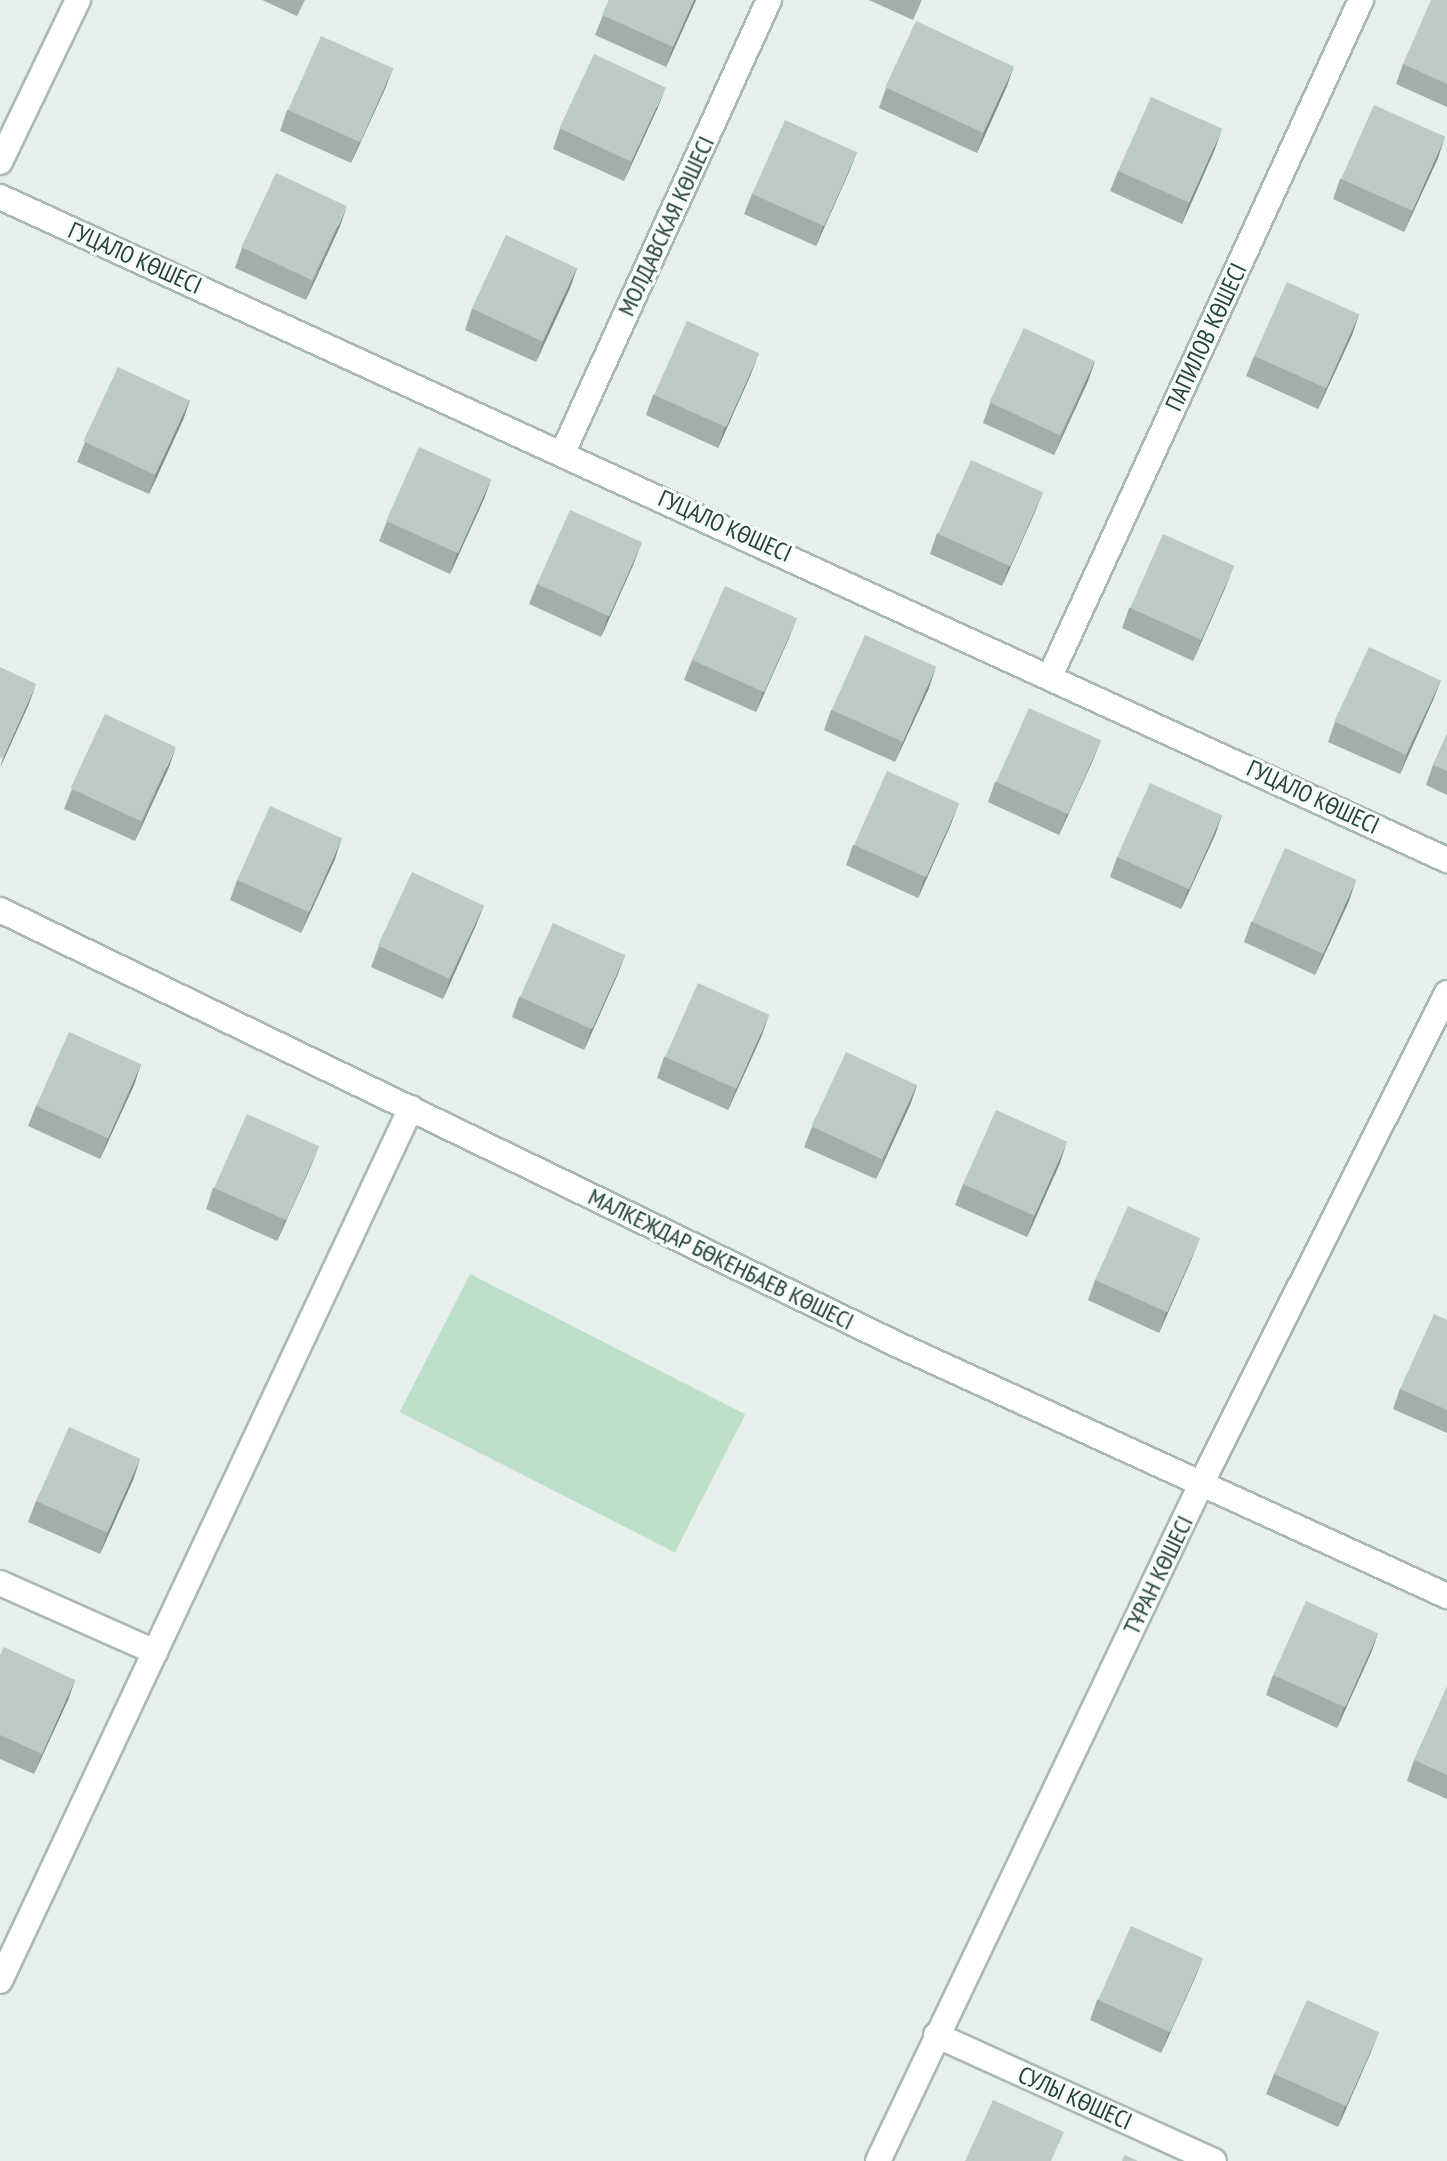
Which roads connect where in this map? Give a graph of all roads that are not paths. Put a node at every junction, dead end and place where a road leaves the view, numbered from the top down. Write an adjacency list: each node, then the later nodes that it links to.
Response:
1 (78, 0): 4 (street)
2 (769, 0): 6 (street, МОЛДАВСКАЯ КӨШЕСІ)
3 (1361, 0): 7 (street, ПАПИЛОВ КӨШЕСІ)
4 (0, 162)
5 (0, 197): 6 (street, ГУЦАЛО КӨШЕСІ)
6 (563, 452): 7 (street, ГУЦАЛО КӨШЕСІ)
7 (1051, 674): 8 (street, ГУЦАЛО КӨШЕСІ)
8 (1447, 860)
9 (0, 910): 11 (street, МАЛКЕЖДАР БӨКЕНБАЕВ КӨШЕСІ)
10 (1447, 993): 12 (street, ТҰРАН КӨШЕСІ)
11 (411, 1108): 12 (street, МАЛКЕЖДАР БӨКЕНБАЕВ КӨШЕСІ); 15 (street)
12 (1201, 1484): 14 (street, МАЛКЕЖДАР БӨКЕНБАЕВ КӨШЕСІ); 17 (street, ТҰРАН КӨШЕСІ)
13 (0, 1583): 15 (street)
14 (1447, 1596)
15 (155, 1652): 16 (street)
16 (0, 1981)
17 (936, 2035): 18 (street, ТҰРАН КӨШЕСІ); 19 (street, СУЛЫ КӨШЕСІ)
18 (878, 2161)
19 (1214, 2161)

